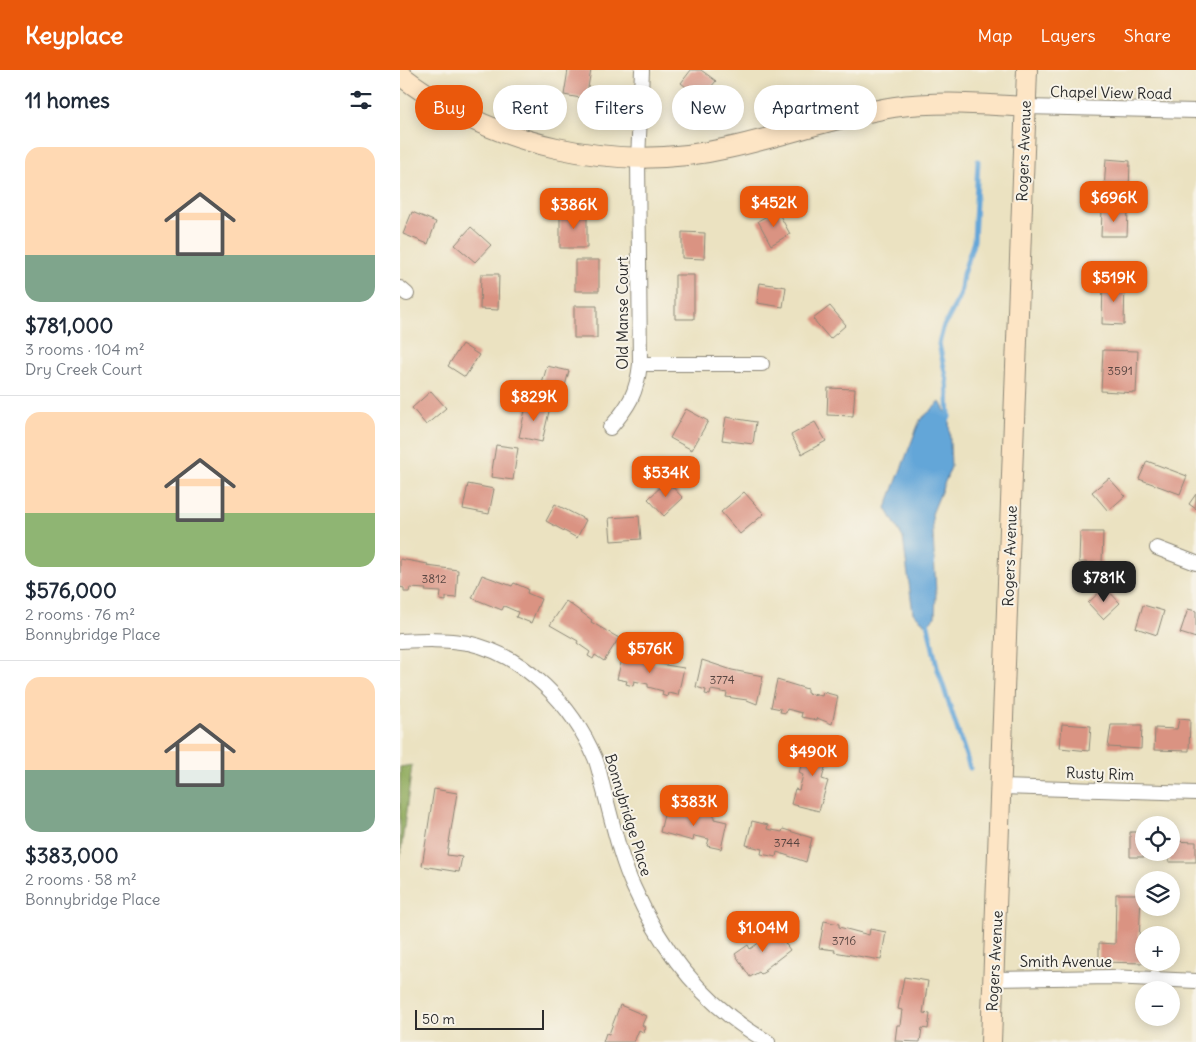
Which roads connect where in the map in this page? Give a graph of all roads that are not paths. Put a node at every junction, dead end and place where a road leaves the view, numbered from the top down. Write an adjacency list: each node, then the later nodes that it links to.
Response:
1 (642, 70): 6 (street, Old Manse Court)
2 (1027, 70): 4 (street, Rogers Avenue)
3 (400, 75): 6 (street)
4 (1026, 107): 5 (street, Chapel View Road); 6 (street); 13 (street, Rogers Avenue)
5 (1196, 111)
6 (638, 159): 7 (street, Old Manse Court)
7 (640, 364): 8 (street); 9 (street, Old Manse Court)
8 (762, 364)
9 (610, 428)
10 (1156, 548): 11 (street)
11 (1196, 563)
12 (400, 641): 17 (street, Bonnybridge Place)
13 (1002, 787): 14 (street, Rusty Rim); 15 (street, Rogers Avenue)
14 (1196, 793)
15 (995, 979): 16 (street, Smith Avenue); 18 (street, Rogers Avenue)
16 (1196, 980)
17 (768, 1042)
18 (992, 1042)

